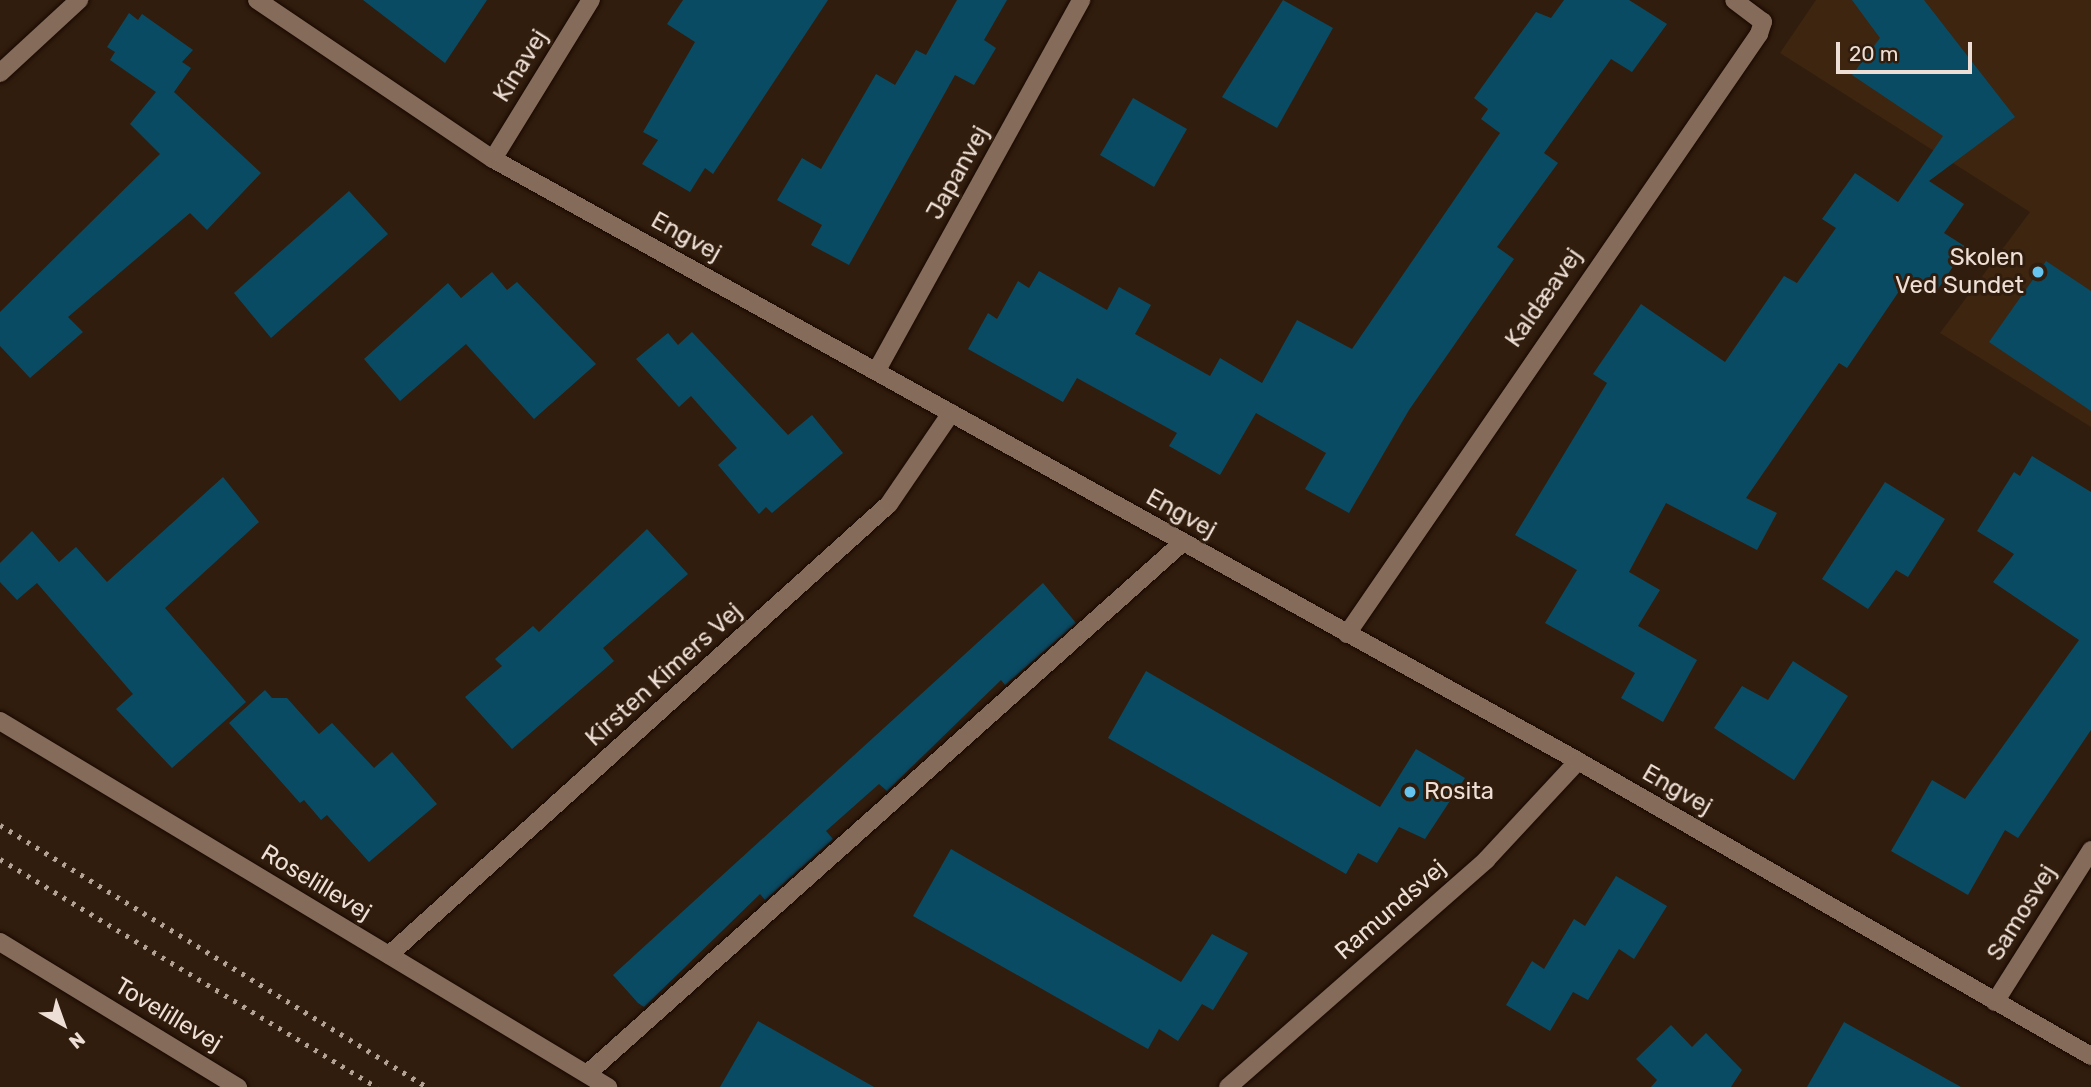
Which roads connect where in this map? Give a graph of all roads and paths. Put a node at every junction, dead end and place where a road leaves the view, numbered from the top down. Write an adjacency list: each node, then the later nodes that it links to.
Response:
1 (79, 0): 6 (street)
2 (257, 0): 7 (street, Engvej)
3 (591, 0): 7 (street, Kinavej)
4 (1081, 0): 8 (street, Japanvej)
5 (1734, 0): 11 (street, Kaldæavej)
6 (0, 73)
7 (493, 159): 8 (street, Engvej)
8 (877, 370): 9 (street, Engvej)
9 (951, 413): 10 (street, Engvej); 16 (street, Kirsten Kimers Vej)
10 (1182, 542): 11 (street, Engvej); 19 (street)
11 (1347, 634): 13 (street, Engvej)
12 (0, 720): 16 (street, Roselillevej)
13 (1578, 761): 17 (street, Engvej); 22 (street, Ramundsvej)
14 (2091, 850): 17 (street, Samosvej)
15 (0, 942): 20 (street, Tovelillevej)
16 (389, 955): 19 (street, Roselillevej)
17 (1995, 1002): 18 (street, Engvej)
18 (2091, 1056)
19 (587, 1074): 21 (street, Roselillevej)
20 (238, 1087)
21 (608, 1087)
22 (1228, 1087)

